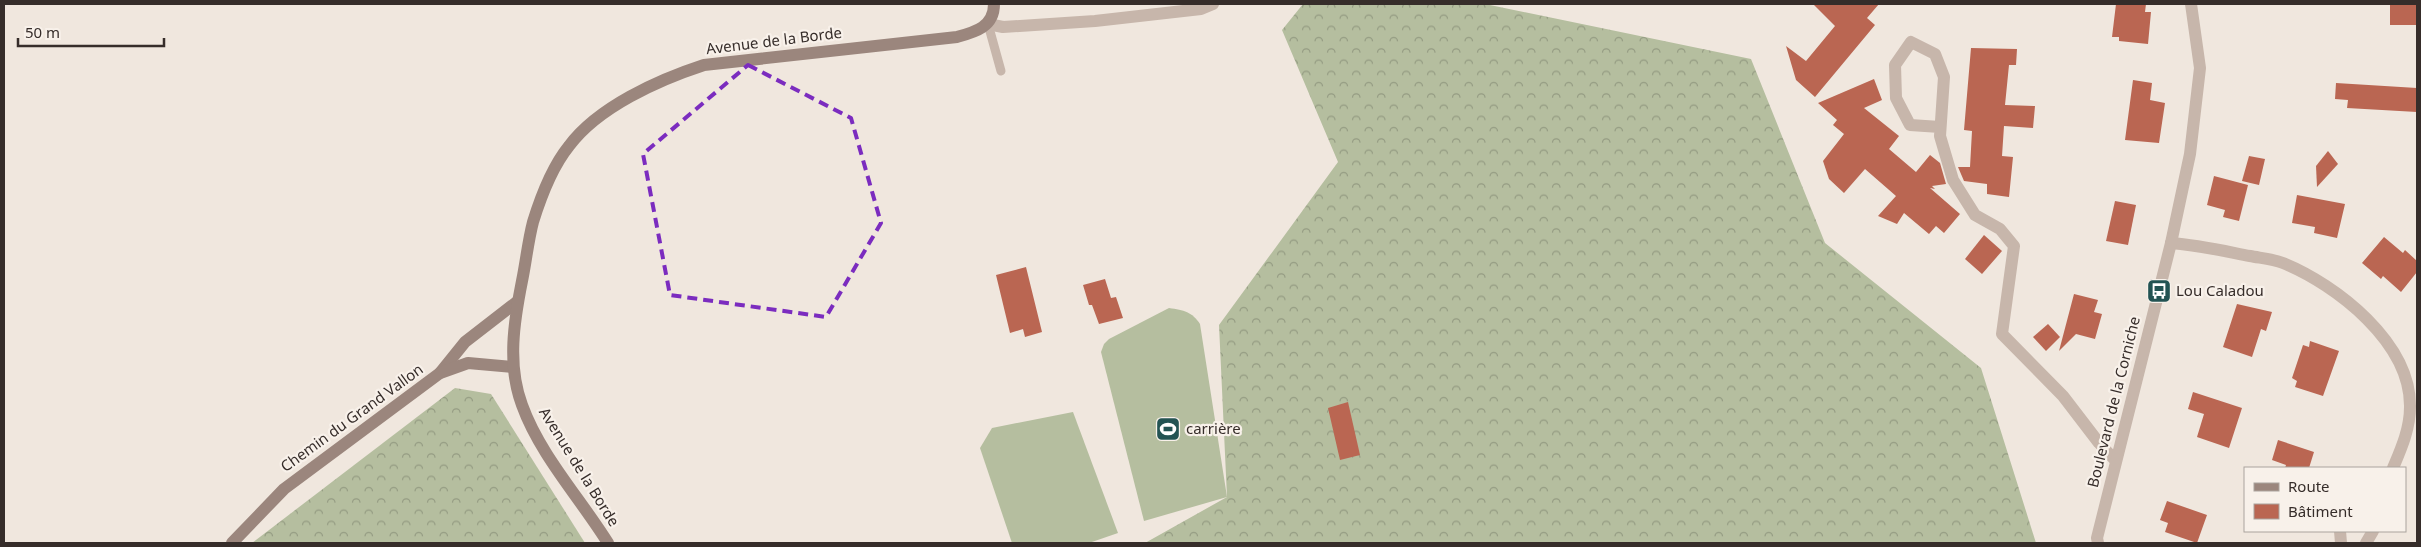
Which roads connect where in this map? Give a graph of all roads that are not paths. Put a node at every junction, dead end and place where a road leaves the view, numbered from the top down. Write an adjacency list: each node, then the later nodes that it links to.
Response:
1 (994, 4): 4 (street)
2 (1213, 4): 4 (street)
3 (2191, 4): 7 (street, Boulevard de la Corniche)
4 (988, 24): 5 (lane); 8 (street, Avenue de la Borde)
5 (1000, 71)
6 (1940, 126): 6 (street); 11 (street)
7 (2171, 243): 11 (street, Boulevard de la Corniche); 12 (street)
8 (518, 301): 9 (street, Avenue de la Borde); 10 (street)
9 (513, 367): 10 (street, Chemin du Grand Vallon); 15 (street, Avenue de la Borde)
10 (440, 373): 14 (street, Chemin du Grand Vallon)
11 (2115, 460): 16 (street, Boulevard de la Corniche)
12 (2393, 467)
13 (2372, 532): 17 (street)
14 (232, 543)
15 (608, 543)
16 (2098, 543)
17 (2366, 543)

